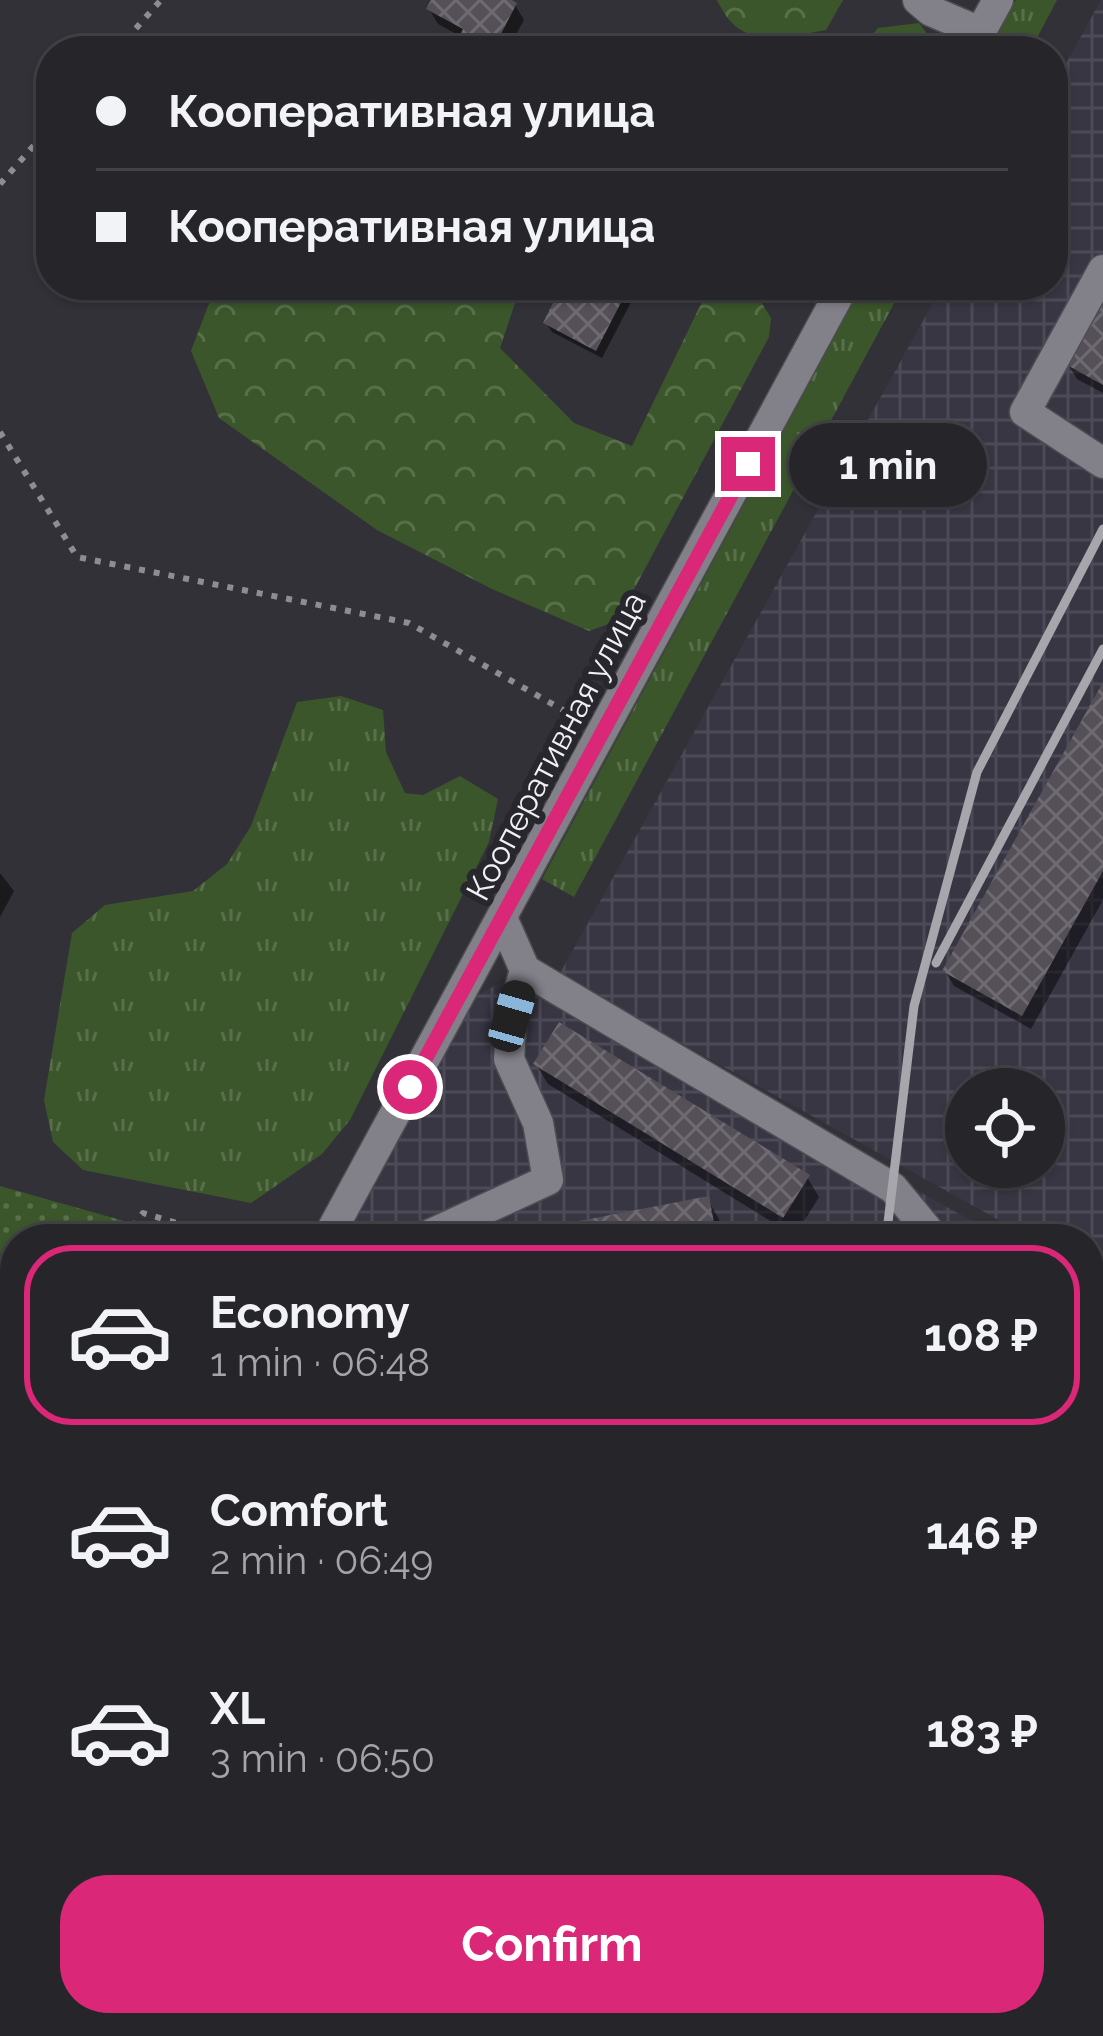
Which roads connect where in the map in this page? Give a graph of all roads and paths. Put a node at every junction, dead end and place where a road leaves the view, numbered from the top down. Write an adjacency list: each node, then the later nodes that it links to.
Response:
1 (161, 0): 4 (path)
2 (918, 0): 5 (street)
3 (998, 0): 6 (street)
4 (129, 36)
5 (966, 36)
6 (978, 36)
7 (36, 143): 8 (path)
8 (0, 184)
9 (1103, 270): 12 (street)
10 (836, 300): 13 (street, Кооперативная улица)
11 (0, 432): 13 (path)
12 (1103, 463)
13 (604, 733): 14 (street, Кооперативная улица)
14 (503, 920): 15 (street); 18 (street, Кооперативная улица)
15 (525, 970): 19 (street); 20 (street)
16 (135, 1224): 17 (path)
17 (178, 1224)
18 (335, 1224)
19 (453, 1224)
20 (923, 1224)

